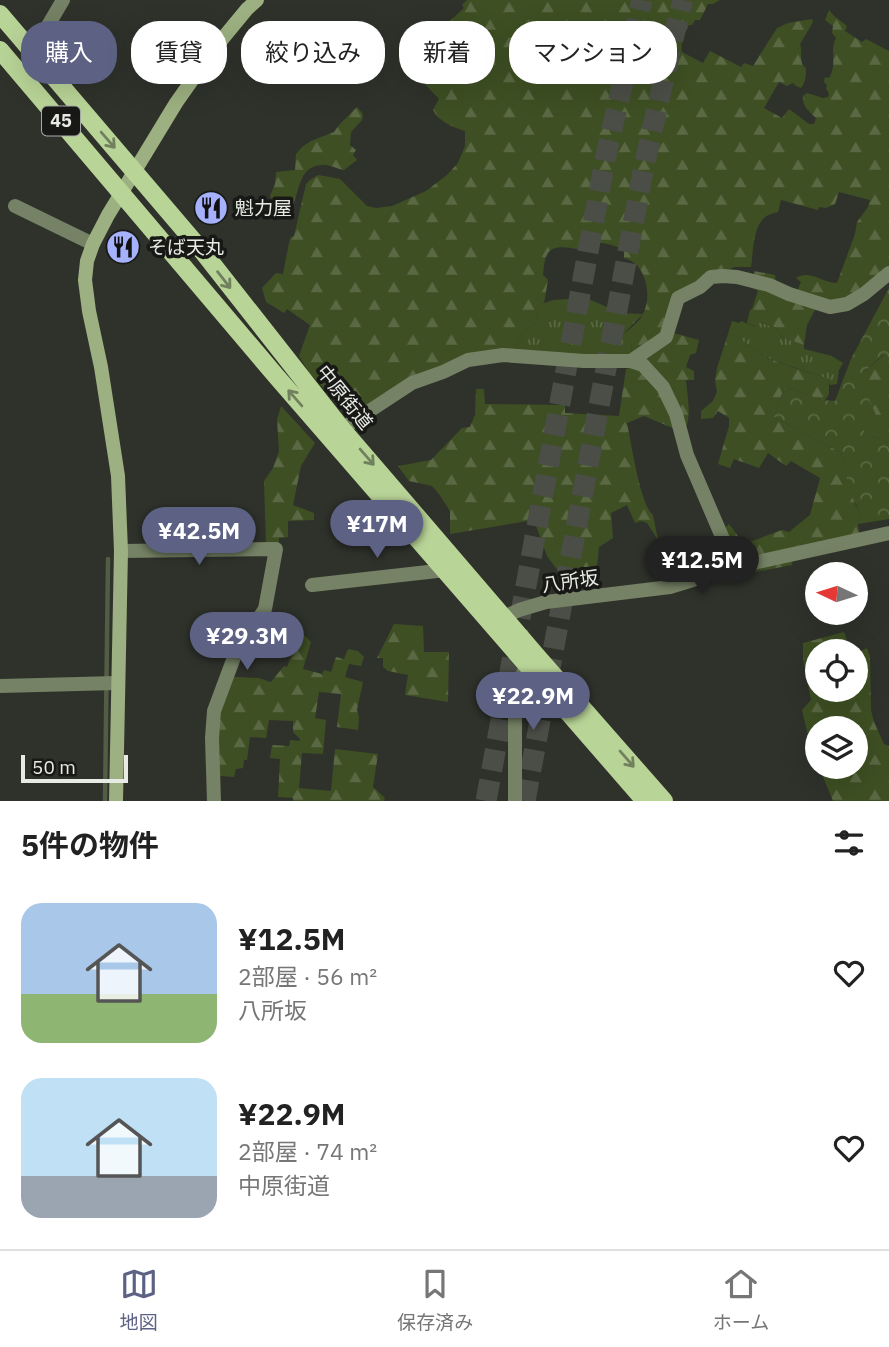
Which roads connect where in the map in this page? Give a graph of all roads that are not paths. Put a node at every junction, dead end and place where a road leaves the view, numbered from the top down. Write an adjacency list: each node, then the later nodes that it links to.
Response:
1 (63, 0): 4 (street)
2 (257, 0): 8 (street)
3 (0, 13): 5 (main road, 中原街道 / 45)
4 (51, 21)
5 (21, 38)
6 (0, 50): 9 (main road, 中原街道 / 45)
7 (60, 84): 8 (main road, 中原街道 / 45, one-way to 8)
8 (134, 170): 9 (street); 14 (main road, 中原街道 / 45, one-way to 14)
9 (121, 193): 11 (street); 18 (main road, 中原街道 / 45, one-way to 9)
10 (15, 206): 11 (street)
11 (93, 243): 16 (street)
12 (889, 273): 13 (street)
13 (631, 361): 14 (street); 17 (street)
14 (342, 429): 20 (main road, 中原街道 / 45, one-way to 20)
15 (889, 533): 17 (street, 八所坂)
16 (121, 551): 22 (street); 25 (street)
17 (735, 567): 20 (street, 八所坂)
18 (446, 570): 19 (street); 21 (main road, 中原街道 / 45)
19 (312, 585)
20 (504, 617): 21 (main road, 中原街道 / 45)
21 (531, 660): 26 (street); 27 (main road, 中原街道 / 45); 28 (main road, 中原街道 / 45, one-way to 28)
22 (117, 683): 23 (street); 24 (street)
23 (0, 686)
24 (116, 801)
25 (214, 801)
26 (515, 801)
27 (645, 801)
28 (664, 801)

